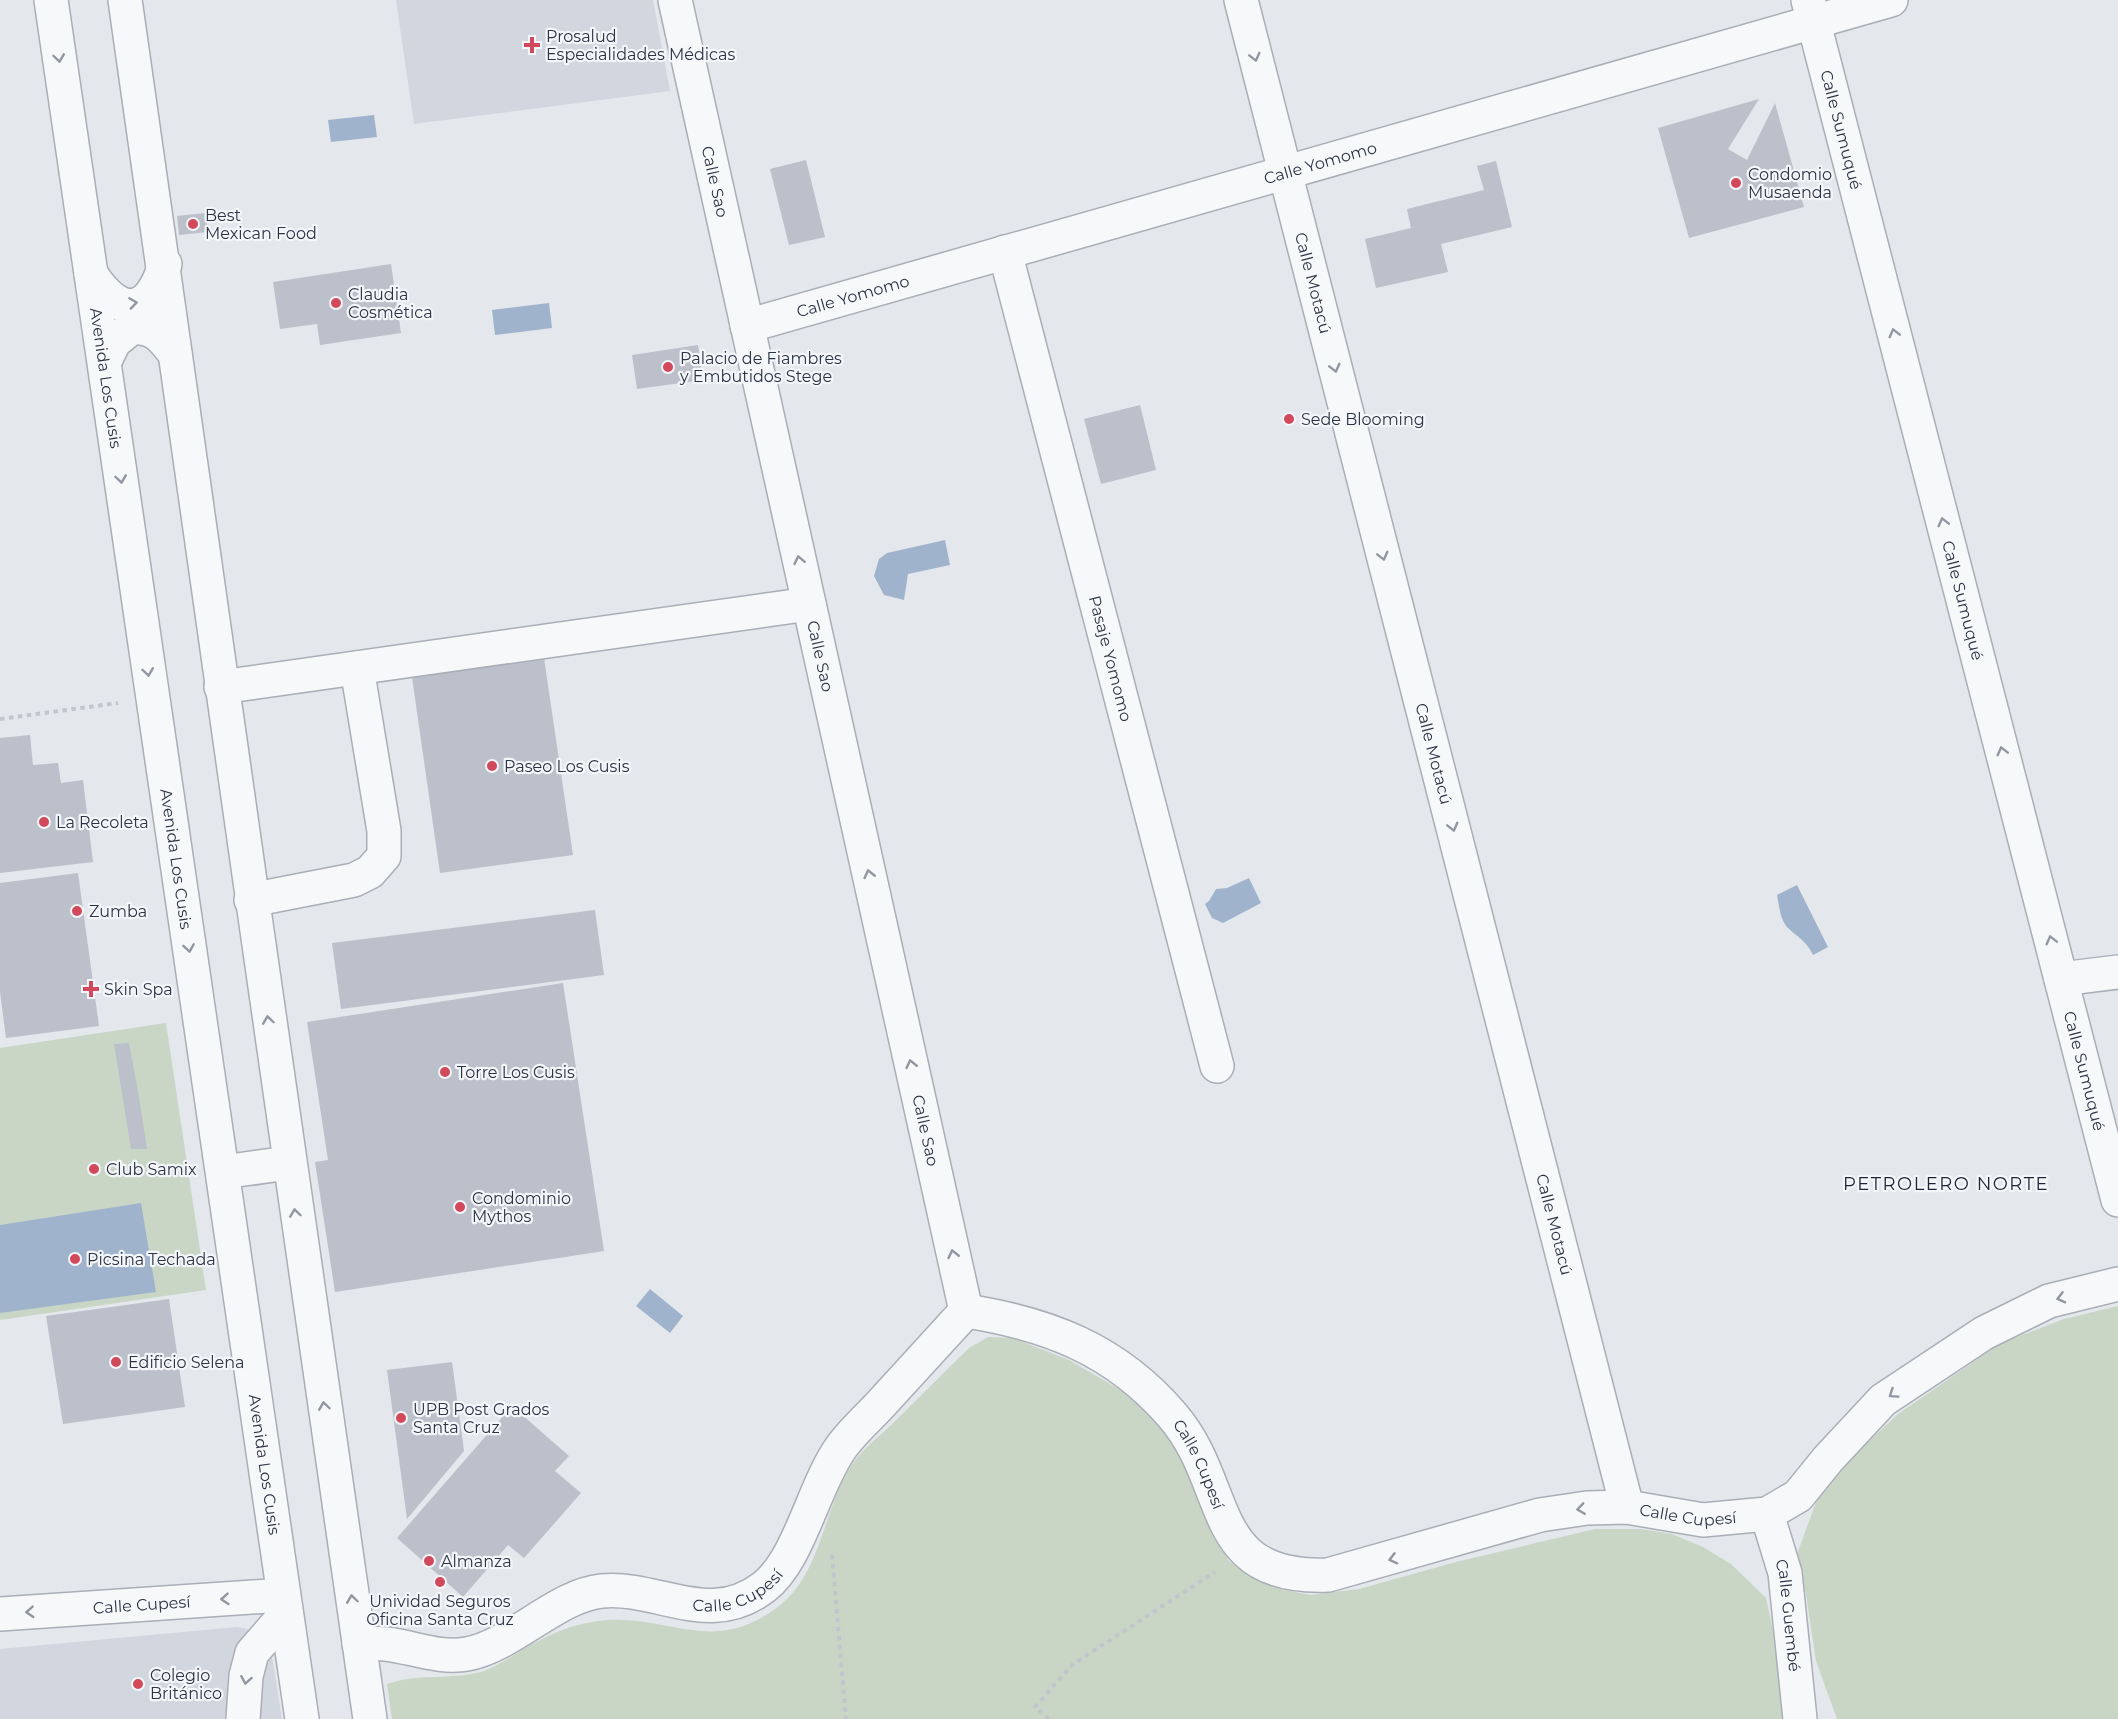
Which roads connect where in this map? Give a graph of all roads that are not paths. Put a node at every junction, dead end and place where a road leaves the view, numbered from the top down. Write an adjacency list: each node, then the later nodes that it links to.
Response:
1 (51, 0): 10 (street, Avenida Los Cusis, one-way to 10)
2 (125, 0): 9 (street)
3 (675, 0): 11 (street, Calle Sao)
4 (1241, 0): 7 (street, Calle Motacú, one-way to 7)
5 (1891, 0): 6 (street, Calle Yomomo)
6 (1811, 11): 7 (street, Calle Yomomo); 19 (street, Calle Sumuqué, one-way to 6)
7 (1285, 173): 8 (street, Calle Yomomo); 26 (street, Calle Motacú, one-way to 26)
8 (1005, 252): 11 (street, Calle Yomomo); 20 (street, Pasaje Yomomo)
9 (165, 264): 10 (street, one-way to 9); 12 (street)
10 (91, 274): 13 (street, Avenida Los Cusis)
11 (747, 326): 14 (street, Calle Sao, one-way to 11)
12 (175, 354): 13 (street); 16 (street)
13 (105, 361): 22 (street, Avenida Los Cusis, one-way to 22)
14 (809, 604): 15 (street); 25 (street, Calle Sao, one-way to 14)
15 (357, 668): 16 (street); 17 (street)
16 (221, 687): 17 (street)
17 (251, 900): 21 (street, one-way to 17)
18 (2118, 972): 19 (street)
19 (2061, 979): 23 (street, Calle Sumuqué)
20 (1217, 1066)
21 (288, 1163): 22 (street); 30 (street, one-way to 21)
22 (223, 1172): 28 (street, Avenida Los Cusis)
23 (2118, 1200)
24 (2118, 1284): 27 (street, Calle Cupesí, one-way to 27)
25 (966, 1311): 26 (street, Calle Cupesí, one-way to 25); 30 (street, Calle Cupesí)
26 (1627, 1507): 27 (street, Calle Cupesí)
27 (1767, 1514): 34 (street, Calle Guembé)
28 (285, 1604): 29 (street, Calle Cupesí, one-way to 29); 31 (street, one-way to 31); 32 (street, Avenida Los Cusis)
29 (0, 1614)
30 (359, 1644): 33 (street)
31 (243, 1719)
32 (302, 1719)
33 (370, 1719)
34 (1800, 1719)

